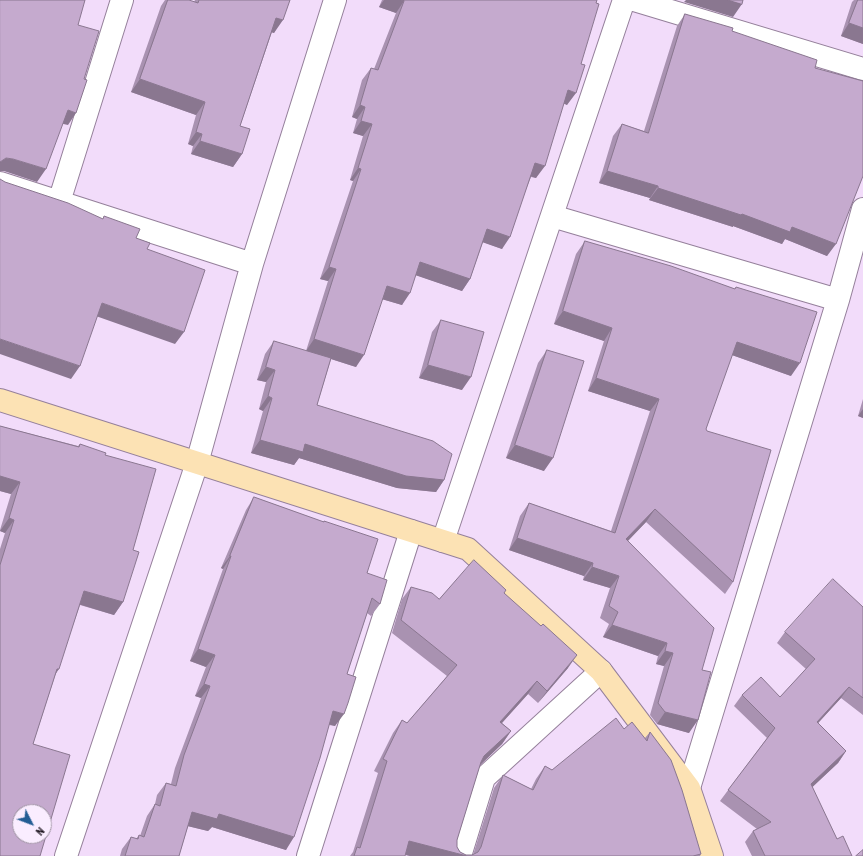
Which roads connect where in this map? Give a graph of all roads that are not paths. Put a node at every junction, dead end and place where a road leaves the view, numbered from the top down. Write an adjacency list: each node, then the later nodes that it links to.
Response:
1 (122, 0): 7 (street)
2 (335, 0): 10 (street)
3 (624, 0): 9 (street)
4 (634, 0): 5 (street)
5 (863, 70)
6 (0, 183): 7 (street)
7 (59, 202): 10 (street)
8 (863, 209): 11 (street)
9 (552, 216): 11 (street); 15 (street)
10 (252, 264): 13 (street)
11 (838, 300): 17 (street)
12 (0, 400): 13 (street)
13 (197, 462): 14 (street); 18 (street)
14 (411, 531): 15 (street); 19 (street)
15 (444, 541): 16 (street)
16 (601, 671): 17 (street); 20 (street)
17 (689, 788): 21 (street)
18 (66, 856)
19 (308, 856)
20 (460, 856)
21 (712, 856)

